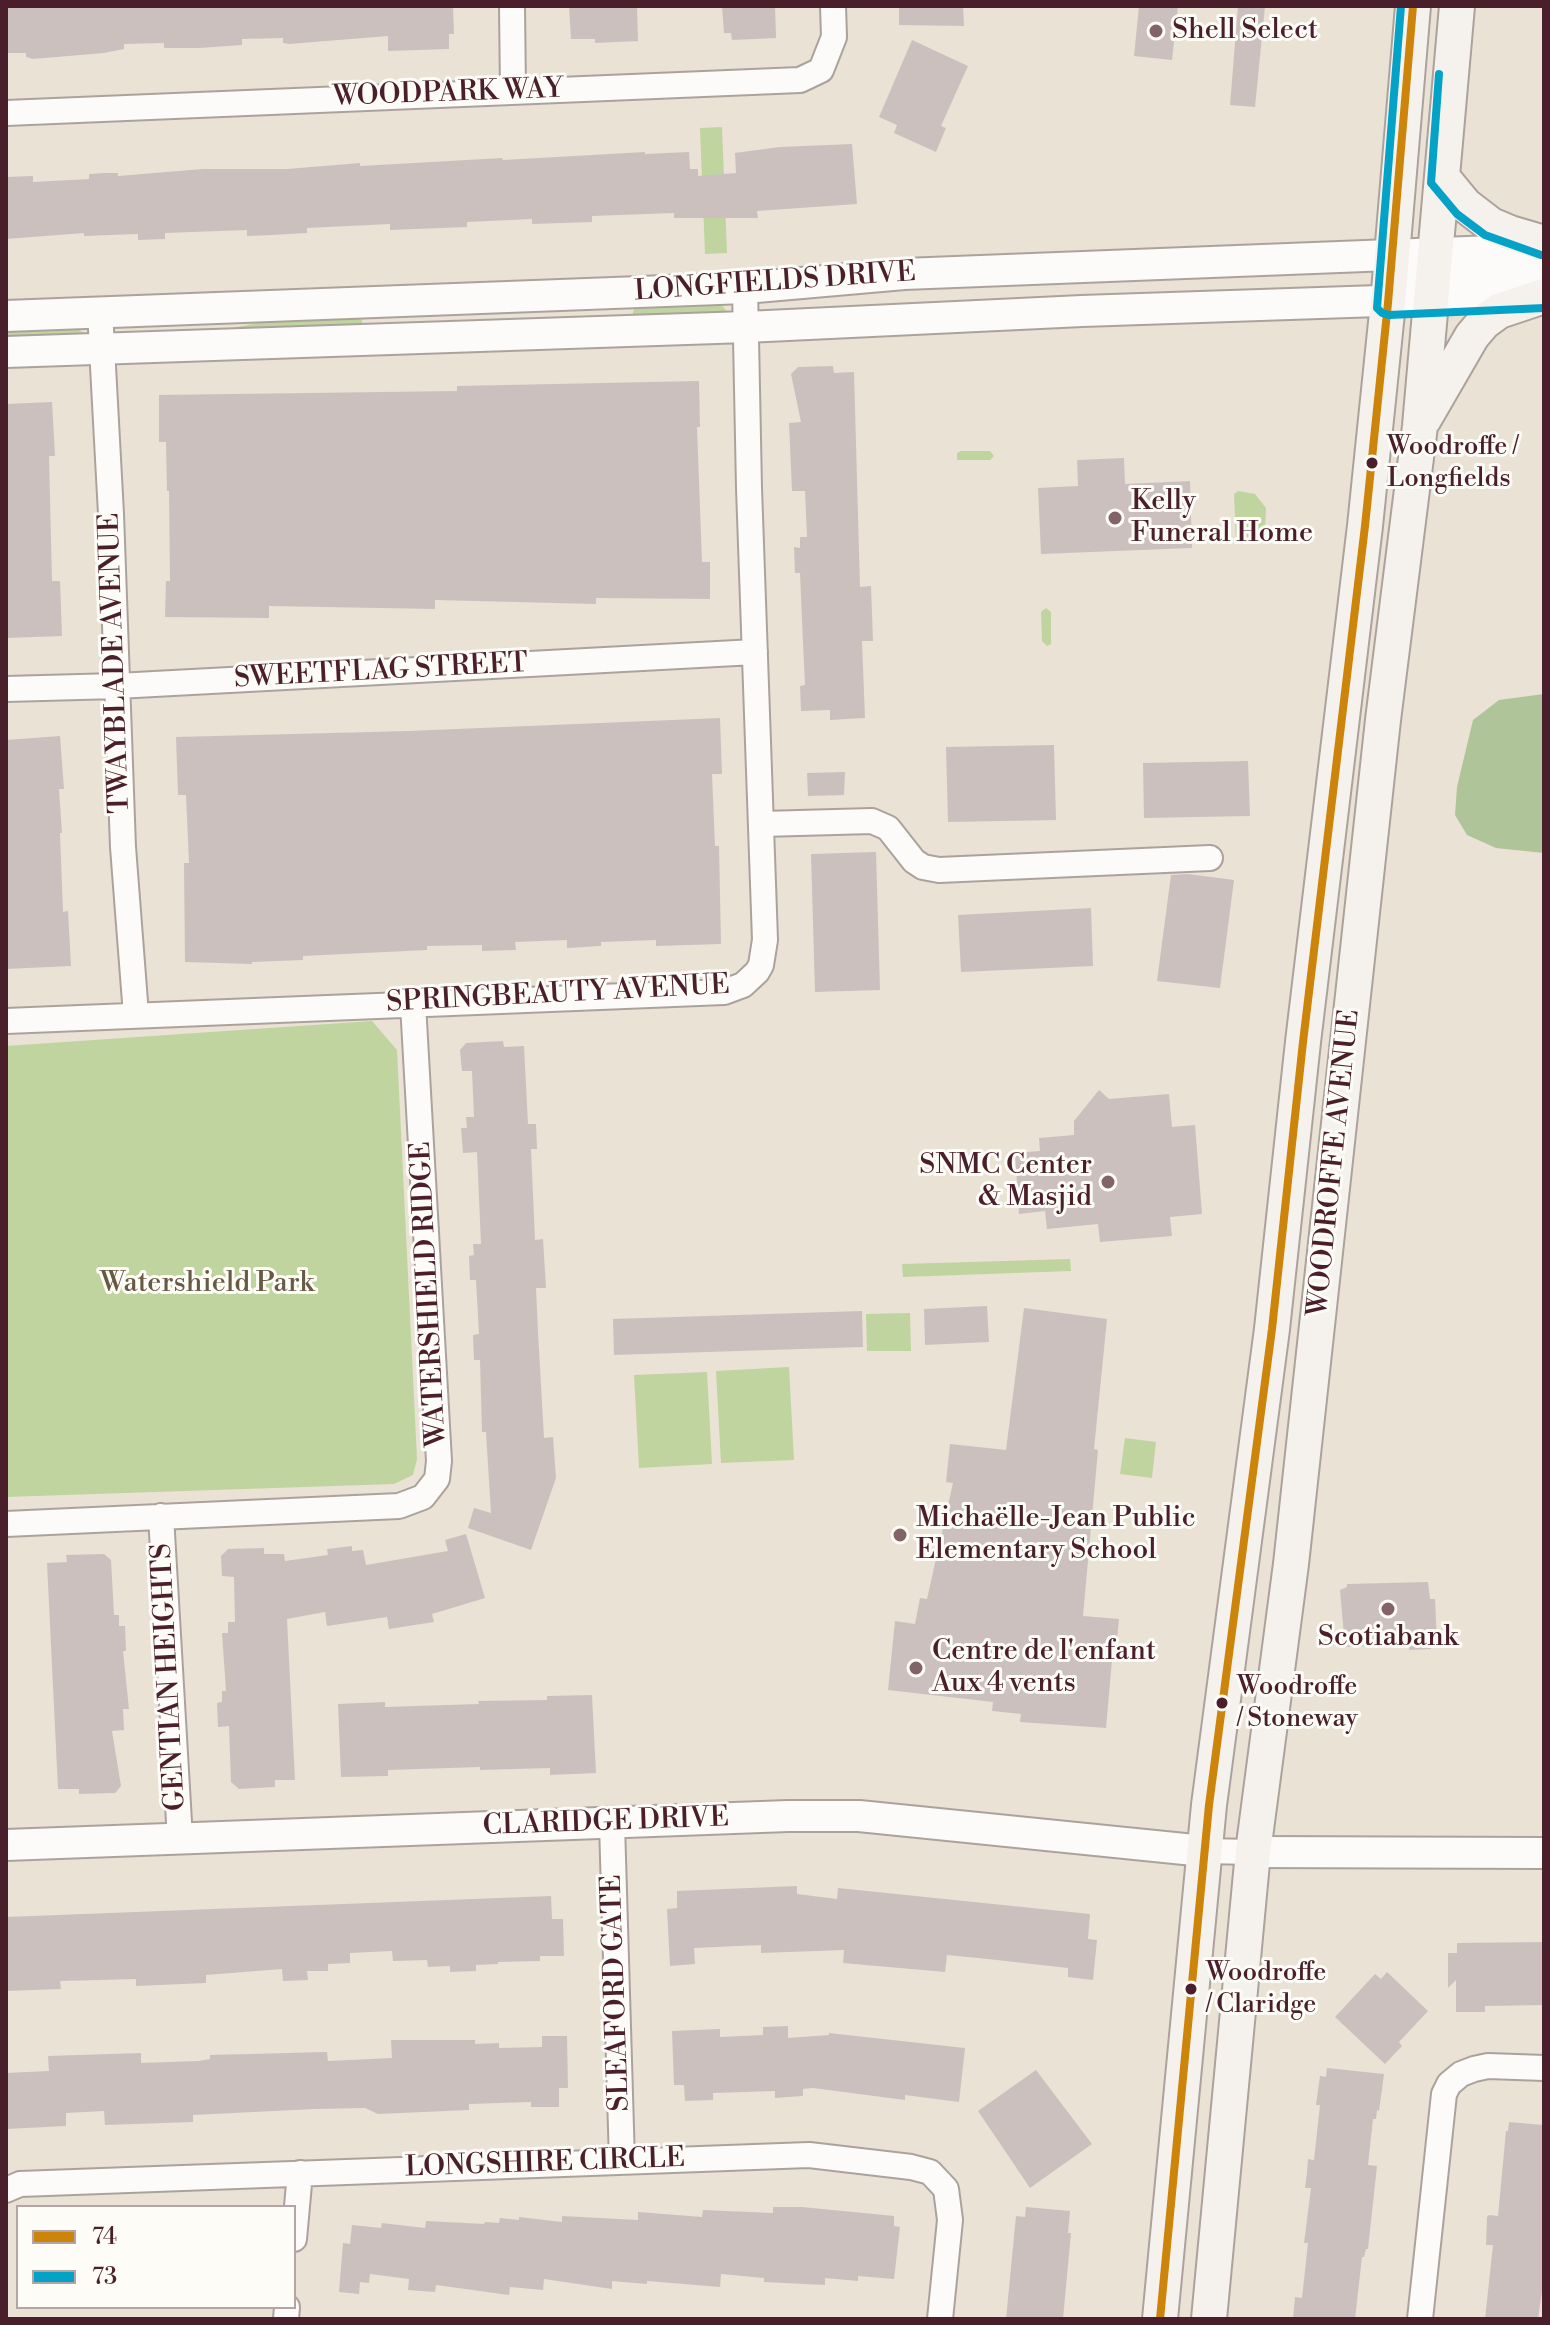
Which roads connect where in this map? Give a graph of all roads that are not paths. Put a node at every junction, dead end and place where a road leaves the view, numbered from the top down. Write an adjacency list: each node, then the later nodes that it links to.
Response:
1 (512, 6): 5 (street)
2 (833, 6): 5 (street, WOODPARK WAY)
3 (1413, 6): 10 (main road, WOODROFFE AVENUE)
4 (1457, 6): 7 (main road, WOODROFFE AVENUE)
5 (513, 91): 6 (street, WOODPARK WAY)
6 (6, 113)
7 (1442, 177): 8 (main road); 12 (main road, WOODROFFE AVENUE)
8 (1544, 243)
9 (1544, 249): 12 (street, LONGFIELDS DRIVE)
10 (1392, 254): 12 (street, LONGFIELDS DRIVE); 13 (street, LONGFIELDS DRIVE); 15 (main road, WOODROFFE AVENUE)
11 (1544, 273): 12 (street, LONGFIELDS DRIVE)
12 (1433, 277): 14 (street, LONGFIELDS DRIVE); 15 (street, LONGFIELDS DRIVE); 21 (main road, WOODROFFE AVENUE)
13 (745, 288): 16 (street, LONGFIELDS DRIVE); 18 (street, SPRINGBEAUTY AVENUE)
14 (1544, 296): 21 (main road)
15 (1388, 303): 18 (street, LONGFIELDS DRIVE); 35 (main road, WOODROFFE AVENUE)
16 (100, 311): 17 (street, LONGFIELDS DRIVE); 19 (street, TWAYBLADE AVENUE)
17 (6, 316)
18 (746, 327): 19 (street, LONGFIELDS DRIVE); 22 (street, SPRINGBEAUTY AVENUE)
19 (101, 349): 20 (street, LONGFIELDS DRIVE); 23 (street, TWAYBLADE AVENUE)
20 (6, 352)
21 (1420, 426): 36 (main road, WOODROFFE AVENUE)
22 (755, 652): 23 (street, SWEETFLAG STREET); 25 (street, SPRINGBEAUTY AVENUE)
23 (117, 686): 24 (street, SWEETFLAG STREET); 28 (street, TWAYBLADE AVENUE)
24 (6, 689)
25 (762, 824): 26 (street); 27 (street, SPRINGBEAUTY AVENUE)
26 (1210, 858)
27 (413, 1004): 28 (street, SPRINGBEAUTY AVENUE); 30 (street, WATERSHIELD RIDGE)
28 (136, 1015): 29 (street, SPRINGBEAUTY AVENUE)
29 (6, 1021)
30 (161, 1516): 31 (street, WATERSHIELD RIDGE); 33 (street, GENTIAN HEIGHTS)
31 (6, 1524)
32 (612, 1824): 33 (street, CLARIDGE DRIVE); 35 (street, CLARIDGE DRIVE); 39 (street, SLEAFORD GATE)
33 (180, 1839): 34 (street, CLARIDGE DRIVE)
34 (6, 1845)
35 (1204, 1851): 36 (street); 44 (main road, WOODROFFE AVENUE)
36 (1253, 1852): 37 (street); 45 (main road, WOODROFFE AVENUE)
37 (1544, 1853)
38 (1544, 2068): 46 (street)
39 (622, 2162): 40 (street, LONGSHIRE CIRCLE); 43 (street, LONGSHIRE CIRCLE)
40 (300, 2173): 41 (street, LONGSHIRE CIRCLE); 42 (street)
41 (6, 2190)
42 (296, 2217)
43 (940, 2319)
44 (1160, 2319)
45 (1209, 2319)
46 (1420, 2319)

